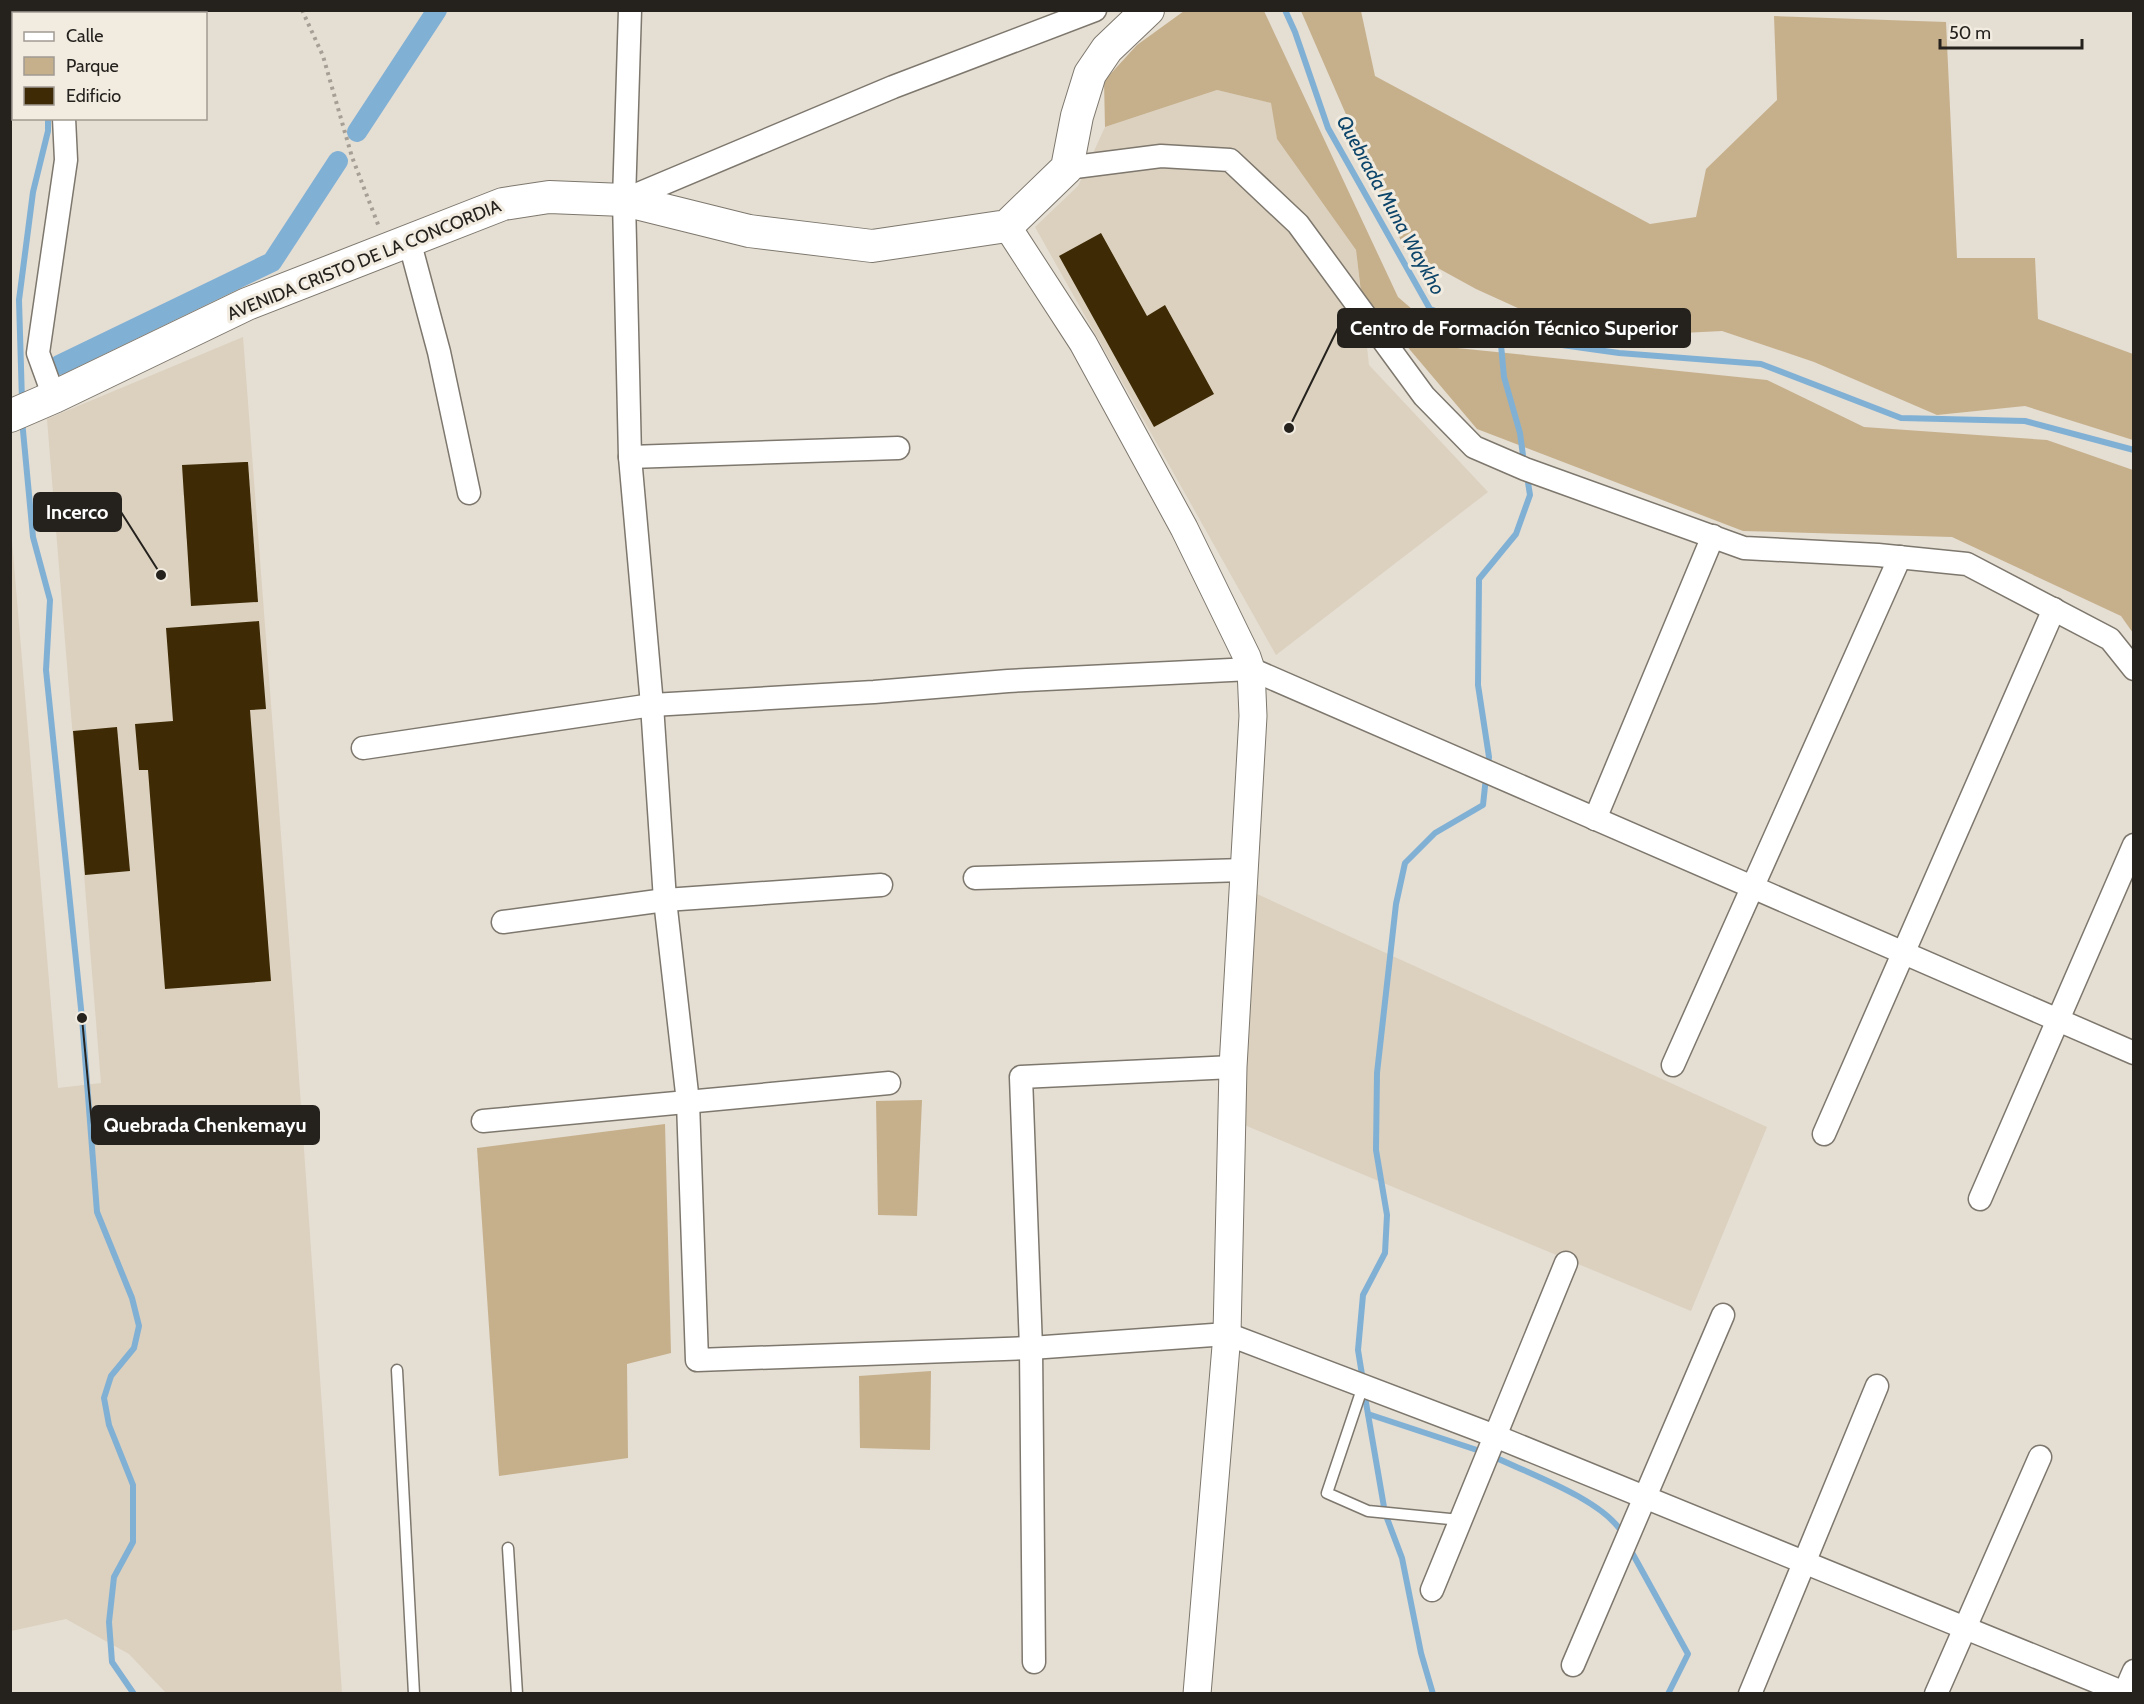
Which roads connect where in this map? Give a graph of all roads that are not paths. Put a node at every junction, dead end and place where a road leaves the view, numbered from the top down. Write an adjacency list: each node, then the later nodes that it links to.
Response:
1 (630, 10): 6 (street)
2 (1095, 10): 6 (street)
3 (1148, 10): 5 (main road)
4 (64, 120): 9 (street)
5 (1067, 168): 7 (main road); 14 (street)
6 (624, 200): 7 (main road, AVENIDA CRISTO DE LA CONCORDIA); 8 (main road, AVENIDA CRISTO DE LA CONCORDIA); 12 (street)
7 (1007, 226): 17 (street)
8 (398, 244): 9 (main road, AVENIDA CRISTO DE LA CONCORDIA); 13 (street)
9 (49, 400): 10 (main road, AVENIDA CRISTO DE LA CONCORDIA)
10 (10, 416)
11 (898, 448): 12 (street)
12 (630, 457): 19 (street)
13 (469, 493)
14 (1713, 537): 15 (street); 21 (street)
15 (1900, 557): 16 (street); 26 (street)
16 (2054, 609): 18 (street); 29 (street)
17 (1251, 669): 19 (street); 21 (street); 23 (street)
18 (2133, 669)
19 (652, 705): 20 (street); 27 (street)
20 (363, 748)
21 (1595, 819): 26 (street)
22 (2133, 845): 30 (street)
23 (1244, 870): 24 (street); 33 (street)
24 (975, 878)
25 (881, 885): 27 (street)
26 (1752, 887): 29 (street); 32 (street)
27 (664, 900): 28 (street); 35 (street)
28 (503, 922)
29 (1903, 953): 30 (street); 37 (street)
30 (2058, 1020): 31 (street); 38 (street)
31 (2133, 1053)
32 (1673, 1065)
33 (1233, 1067): 41 (street); 42 (street)
34 (889, 1083): 35 (street)
35 (688, 1102): 36 (street); 42 (street)
36 (483, 1121)
37 (1824, 1134)
38 (1980, 1199)
39 (1566, 1263): 46 (street)
40 (1724, 1315): 48 (street)
41 (1227, 1334): 42 (street); 44 (street); 60 (street)
42 (1031, 1348): 54 (street)
43 (397, 1370): 58 (lane)
44 (1364, 1386): 46 (street); 49 (lane)
45 (1877, 1386): 51 (street)
46 (1495, 1436): 48 (street); 49 (street)
47 (2040, 1457): 53 (street)
48 (1645, 1497): 51 (street); 55 (street)
49 (1460, 1521): 52 (street)
50 (508, 1548): 59 (lane)
51 (1804, 1562): 53 (street); 61 (street)
52 (1431, 1590)
53 (1965, 1628): 57 (street); 62 (street)
54 (1034, 1662)
55 (1573, 1665)
56 (2133, 1671): 57 (street)
57 (2125, 1693)
58 (414, 1694)
59 (517, 1694)
60 (1197, 1694)
61 (1750, 1694)
62 (1936, 1694)

